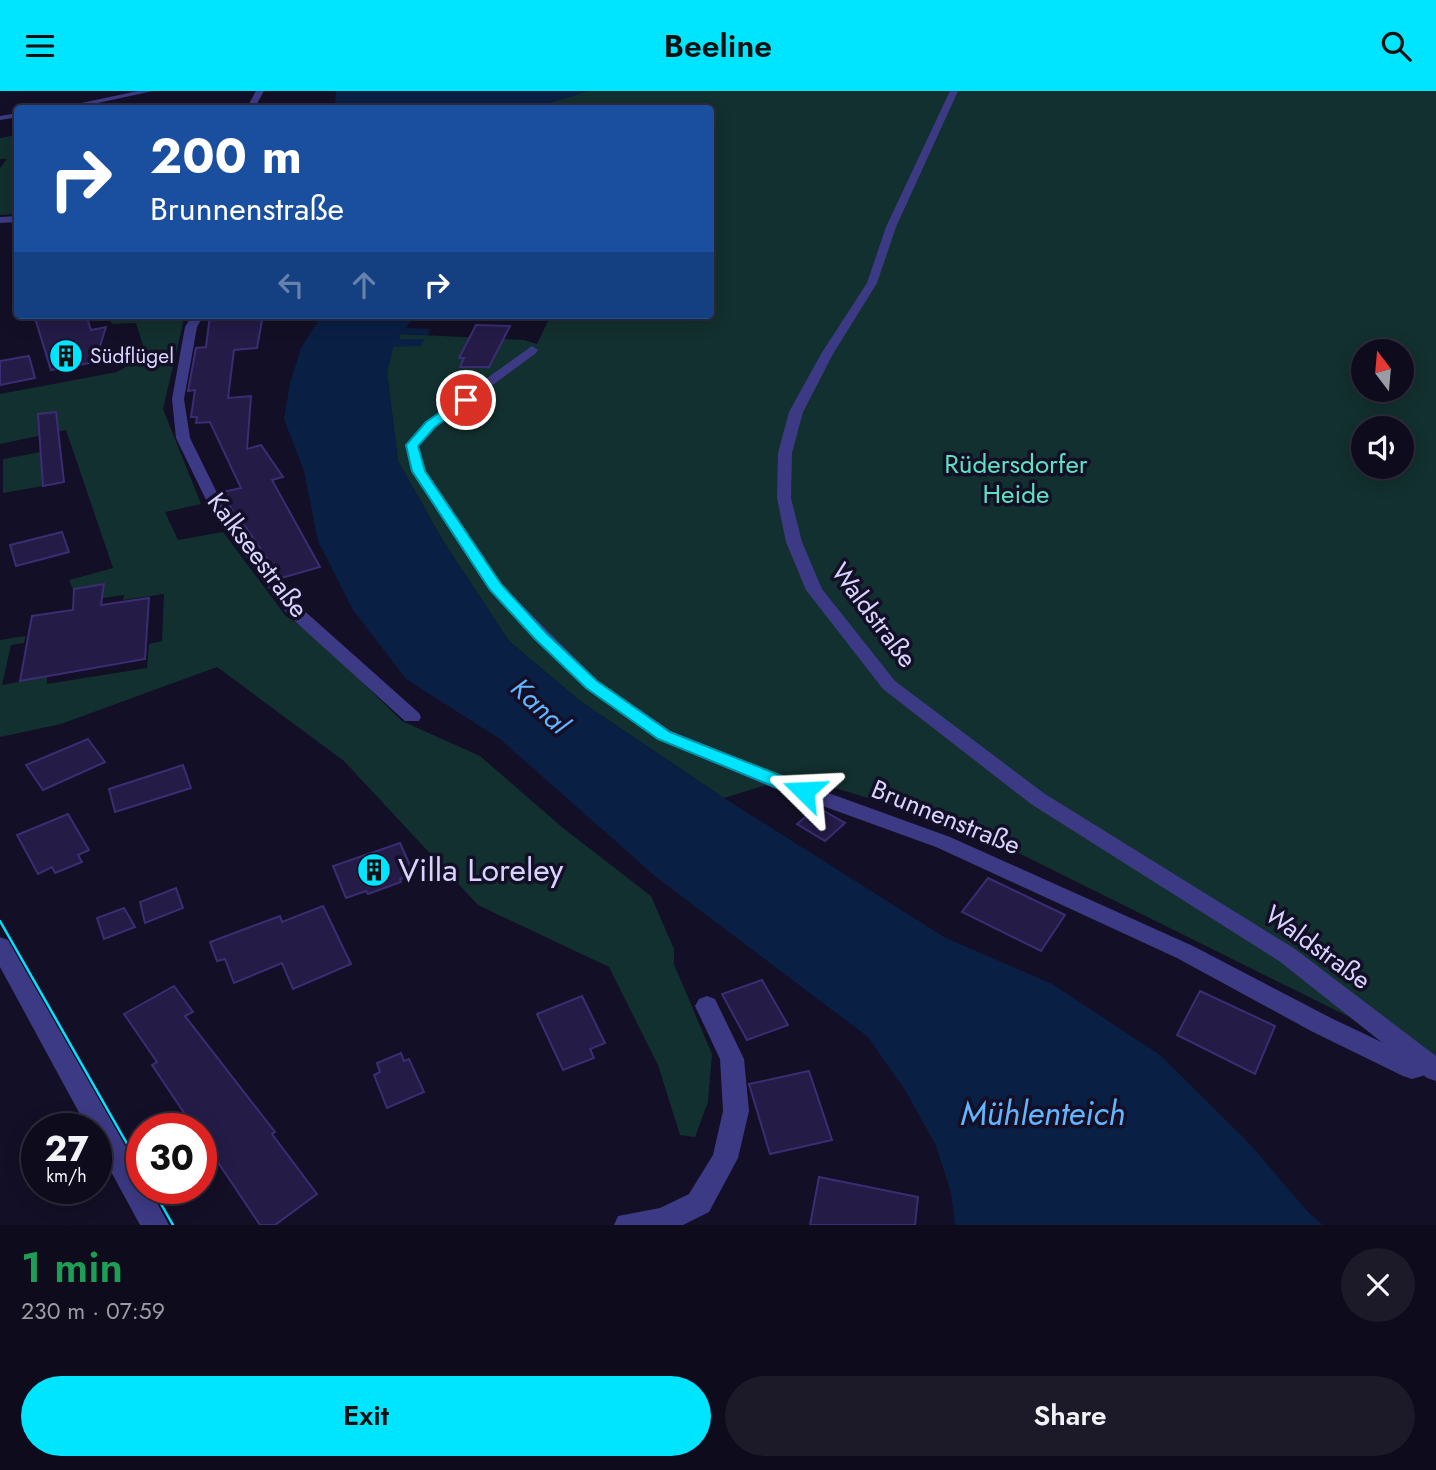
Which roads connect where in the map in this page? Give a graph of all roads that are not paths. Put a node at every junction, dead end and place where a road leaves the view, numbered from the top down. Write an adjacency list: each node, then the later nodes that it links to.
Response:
1 (149, 91): 3 (street)
2 (954, 91): 9 (street, Waldstraße)
3 (77, 105)
4 (196, 319): 6 (street, Kalkseestraße)
5 (532, 350): 9 (street, Brunnenstraße)
6 (412, 717)
7 (0, 946): 10 (street)
8 (707, 1006): 11 (street)
9 (1432, 1067)
10 (155, 1225)
11 (628, 1225)

